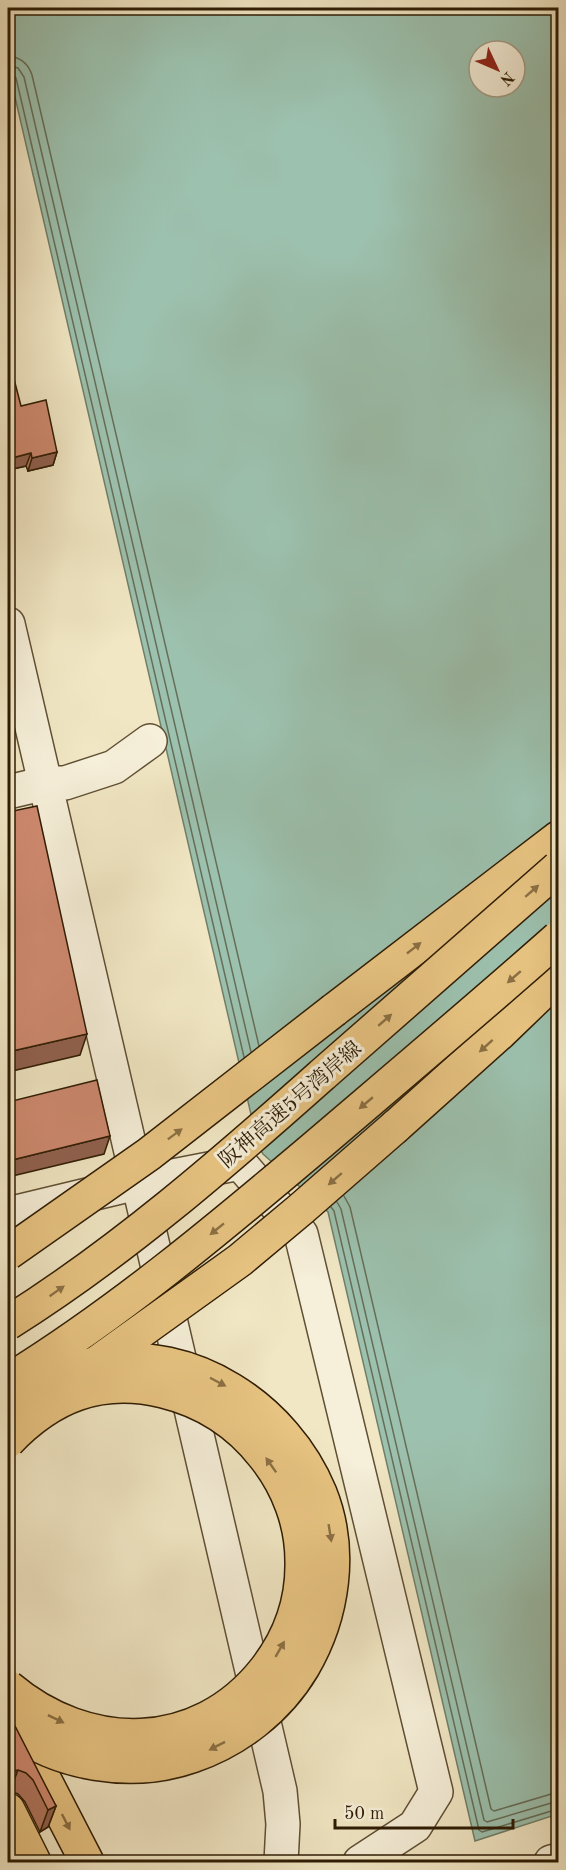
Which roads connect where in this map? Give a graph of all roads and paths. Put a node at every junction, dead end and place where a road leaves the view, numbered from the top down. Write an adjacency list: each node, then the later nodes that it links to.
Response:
1 (8, 624): 3 (street)
2 (150, 741): 3 (street)
3 (46, 783): 4 (street); 9 (street)
4 (8, 792)
5 (558, 838): 11 (highway, one-way to 5, bridge)
6 (558, 868): 12 (highway, 阪神高速5号湾岸線, one-way to 6, bridge)
7 (558, 938): 13 (highway, one-way to 13, bridge)
8 (558, 977): 15 (highway, one-way to 15, bridge)
9 (137, 1183): 10 (street); 24 (street); 25 (street)
10 (8, 1214)
11 (8, 1253)
12 (8, 1323)
13 (8, 1381)
14 (8, 1408): 19 (highway, one-way to 19, bridge)
15 (8, 1435)
16 (8, 1441): 17 (highway, one-way to 16, bridge)
17 (8, 1687)
18 (8, 1709): 23 (highway, one-way to 23)
19 (8, 1726)
20 (8, 1810): 22 (highway)
21 (558, 1860): 26 (street)
22 (34, 1863)
23 (87, 1863)
24 (281, 1863)
25 (360, 1863)
26 (550, 1863)

